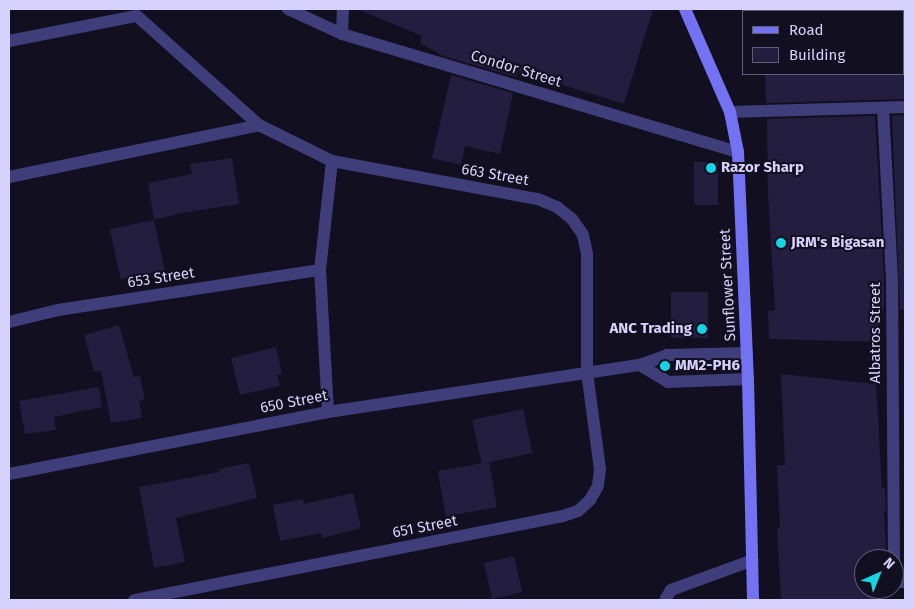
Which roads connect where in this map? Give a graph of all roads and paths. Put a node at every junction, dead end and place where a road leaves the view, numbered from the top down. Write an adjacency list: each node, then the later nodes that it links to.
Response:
1 (288, 9): 5 (street, Condor Street)
2 (343, 9): 5 (street)
3 (685, 9): 9 (main road, Sunflower Street)
4 (133, 12): 6 (street); 10 (street, 663 Street)
5 (342, 34): 11 (street, Condor Street)
6 (9, 40)
7 (905, 107): 8 (street)
8 (883, 108): 9 (street); 22 (street, Albatros Street)
9 (730, 112): 11 (main road, Sunflower Street)
10 (259, 125): 12 (street, 663 Street); 13 (street)
11 (738, 152): 16 (main road, Sunflower Street)
12 (332, 161): 14 (street); 18 (street, 663 Street)
13 (9, 177)
14 (320, 270): 15 (street, 653 Street); 20 (street)
15 (9, 322)
16 (747, 354): 17 (street, 650 Street); 19 (main road, Sunflower Street)
17 (640, 365): 18 (street, 650 Street); 19 (street)
18 (587, 372): 20 (street, 650 Street); 24 (street, 651 Street)
19 (748, 380): 23 (main road, Sunflower Street)
20 (328, 412): 21 (street, 650 Street)
21 (9, 474)
22 (894, 549)
23 (753, 560): 25 (street); 26 (main road, Sunflower Street)
24 (134, 600)
25 (665, 600)
26 (753, 600)

